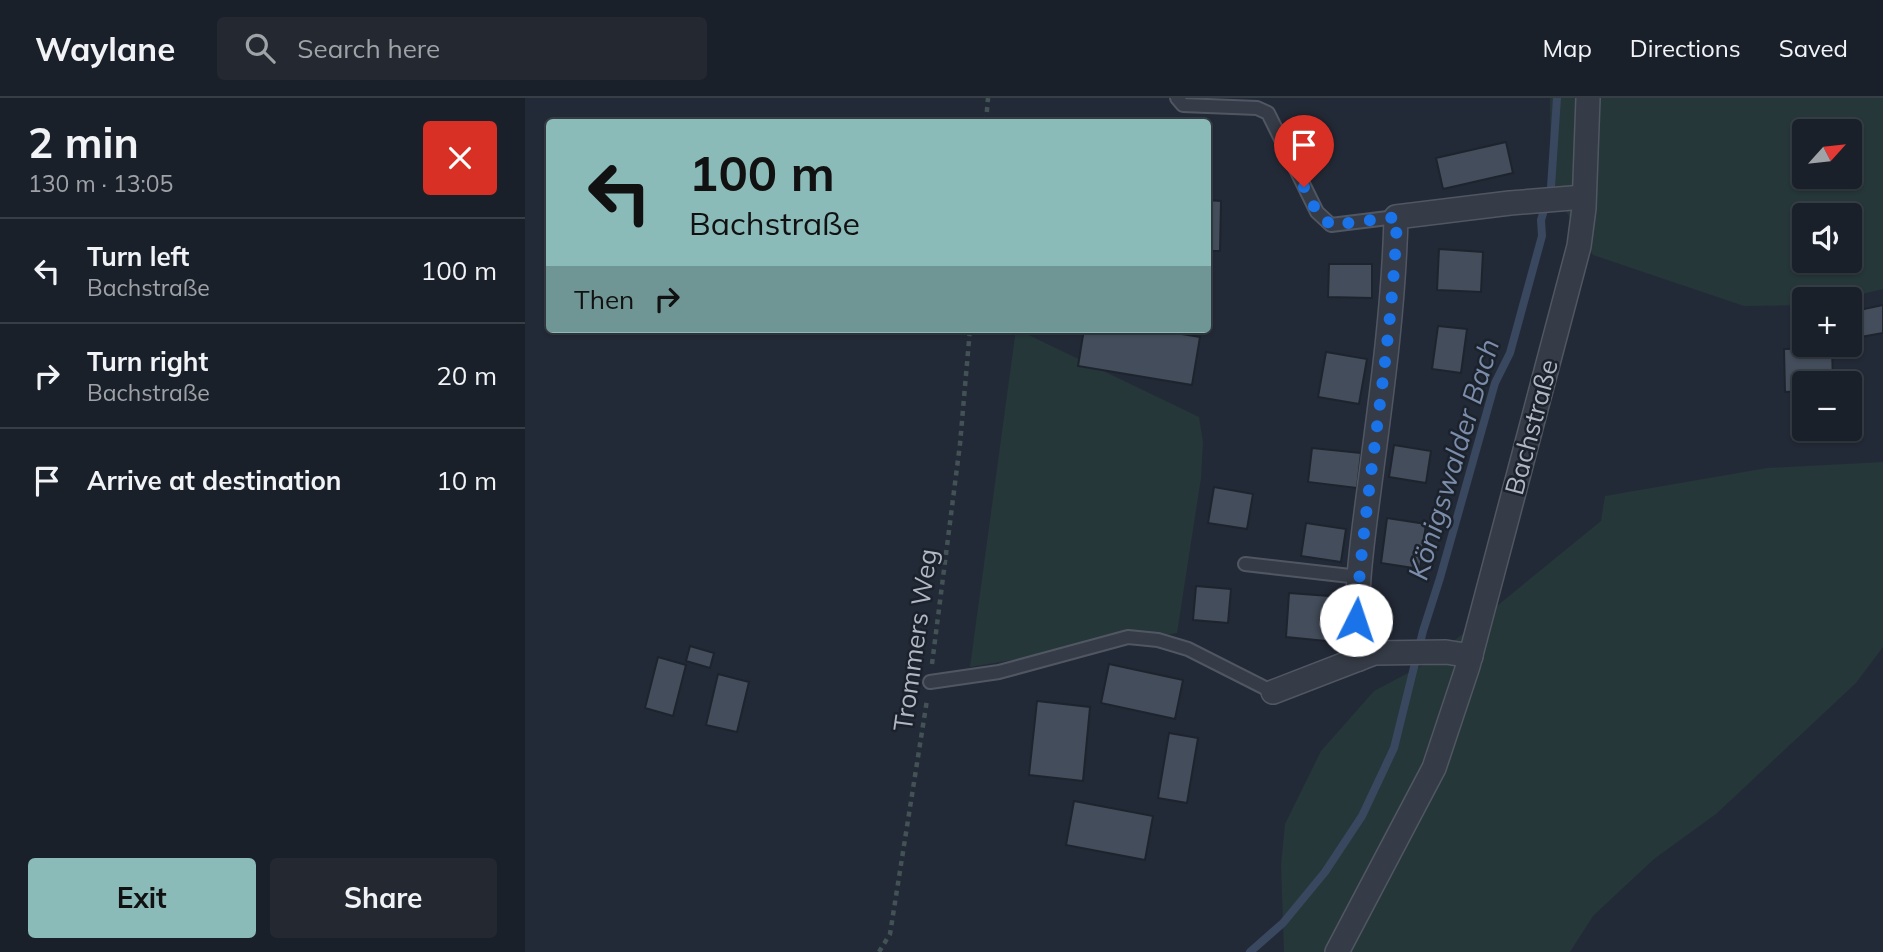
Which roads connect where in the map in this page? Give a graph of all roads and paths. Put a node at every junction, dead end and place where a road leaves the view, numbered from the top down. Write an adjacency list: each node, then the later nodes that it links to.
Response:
1 (988, 98): 4 (path)
2 (1177, 98): 6 (lane)
3 (1588, 98): 5 (street, Bachstraße)
4 (986, 119)
5 (1575, 198): 6 (street); 10 (street, Bachstraße)
6 (1397, 217): 9 (street)
7 (970, 333): 12 (path, Trommers Weg)
8 (1245, 564): 9 (lane)
9 (1359, 577): 11 (street)
10 (1471, 656): 11 (street); 15 (street, Bachstraße)
11 (1359, 659): 13 (street)
12 (930, 682): 13 (lane); 14 (path, Trommers Weg)
13 (1273, 692)
14 (879, 952)
15 (1337, 952)

